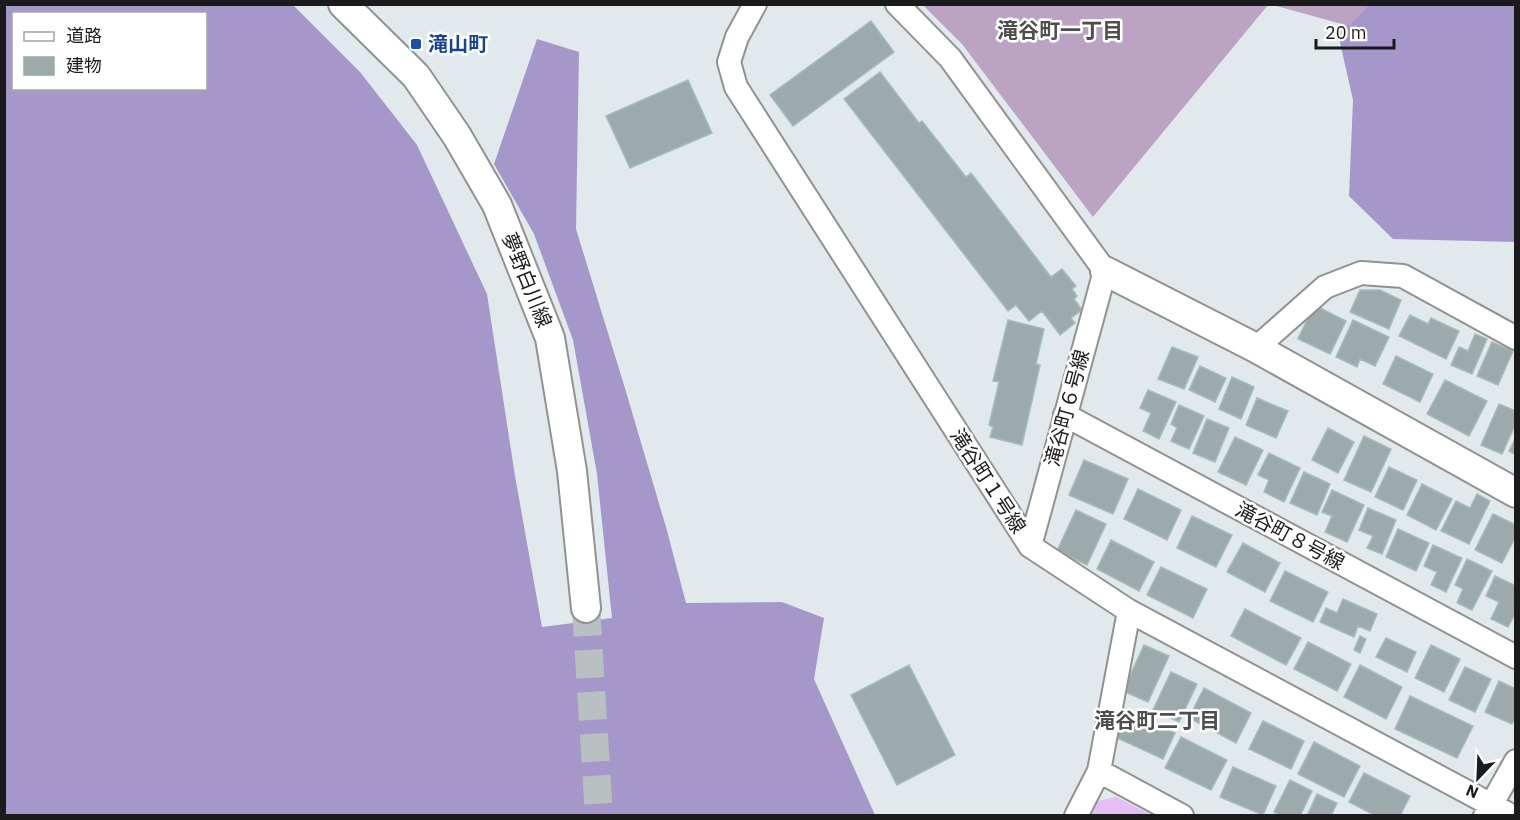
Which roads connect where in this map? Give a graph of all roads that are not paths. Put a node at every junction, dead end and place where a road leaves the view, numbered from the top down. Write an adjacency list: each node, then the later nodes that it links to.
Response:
1 (343, 4): 10 (street, 夢野白川線)
2 (755, 4): 9 (street, 滝谷町１号線)
3 (897, 4): 4 (street)
4 (1105, 271): 6 (street); 7 (street, 滝谷町６号線)
5 (1515, 338): 6 (street)
6 (1256, 348): 8 (street)
7 (1065, 415): 9 (street, 滝谷町６号線); 12 (street, 滝谷町８号線)
8 (1515, 493)
9 (1029, 546): 11 (street, 滝谷町１号線)
10 (586, 608)
11 (1129, 611): 14 (street); 15 (street, 滝谷町１号線)
12 (1515, 657)
13 (1515, 760): 15 (street)
14 (1099, 771): 16 (street); 17 (street)
15 (1488, 810): 18 (street, 滝谷町１号線)
16 (1076, 816)
17 (1182, 816)
18 (1512, 816)

